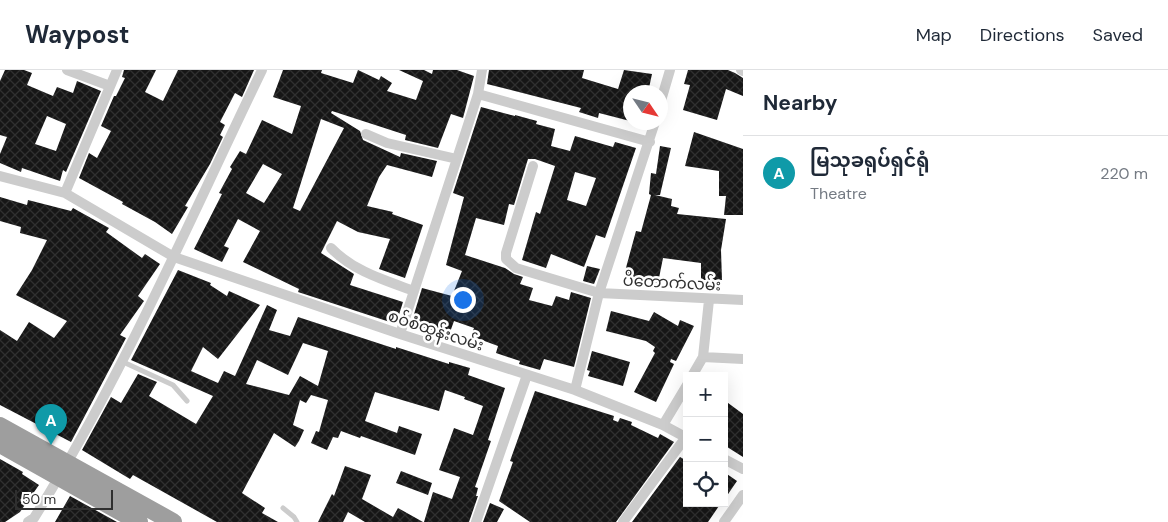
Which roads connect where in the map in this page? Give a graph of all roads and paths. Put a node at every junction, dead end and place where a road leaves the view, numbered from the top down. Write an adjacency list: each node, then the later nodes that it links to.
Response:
1 (67, 70): 7 (street)
2 (117, 70): 7 (street)
3 (262, 70): 17 (street)
4 (482, 70): 8 (street)
5 (670, 70): 6 (street)
6 (666, 85)
7 (110, 86): 15 (street)
8 (478, 94): 11 (street); 12 (street)
9 (653, 130): 11 (street)
10 (366, 134): 12 (street)
11 (650, 142): 19 (street)
12 (457, 159): 18 (street)
13 (533, 166): 19 (street, ပိတောက်လမ်း)
14 (0, 176): 15 (street, စဝ်စံထွန်းလမ်း)
15 (65, 193): 17 (street, စဝ်စံထွန်းလမ်း)
16 (331, 248): 18 (street)
17 (174, 257): 22 (street, စဝ်စံထွန်းလမ်း); 25 (street)
18 (414, 291): 22 (street)
19 (599, 293): 20 (street, ပိတောက်လမ်း); 28 (street)
20 (709, 300): 21 (street, ပိတောက်လမ်း); 23 (street)
21 (743, 300)
22 (400, 334): 27 (street, စဝ်စံထွန်းလမ်း)
23 (703, 357): 24 (street); 26 (street)
24 (743, 359)
25 (121, 361): 30 (lane); 38 (street)
26 (694, 372)
27 (527, 375): 28 (street, စဝ်စံထွန်းလမ်း); 45 (street)
28 (574, 390): 31 (street, စဝ်စံထွန်းလမ်း)
29 (683, 391): 31 (street)
30 (187, 401)
31 (662, 425): 33 (street, စဝ်စံထွန်းလမ်း)
32 (0, 426): 38 (highway)
33 (683, 436)
34 (683, 442): 46 (street)
35 (0, 444): 38 (highway)
36 (728, 460): 37 (street)
37 (743, 469)
38 (64, 470): 41 (street); 42 (highway); 43 (highway)
39 (743, 496): 47 (street)
40 (283, 508): 44 (lane)
41 (28, 522)
42 (139, 522)
43 (173, 522)
44 (296, 522)
45 (476, 522)
46 (623, 522)
47 (724, 522)

